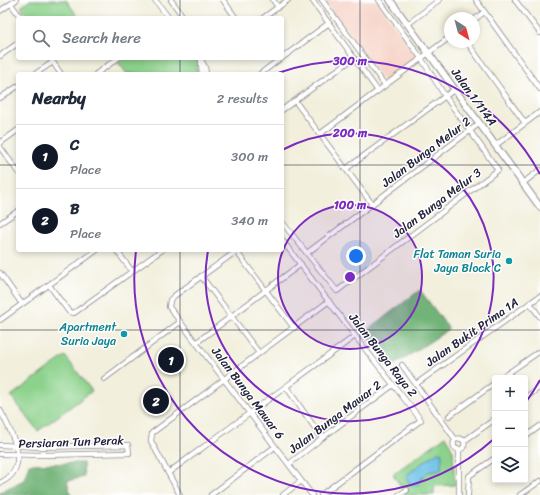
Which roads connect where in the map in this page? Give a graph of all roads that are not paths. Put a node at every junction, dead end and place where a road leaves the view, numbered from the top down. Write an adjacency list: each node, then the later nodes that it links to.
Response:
1 (16, 0): 14 (street)
2 (155, 0): 20 (street)
3 (171, 0): 21 (street)
4 (223, 0): 22 (street)
5 (272, 0): 15 (street)
6 (288, 0): 15 (street)
7 (312, 0): 24 (street)
8 (322, 0): 46 (street)
9 (379, 0): 34 (street, Jalan Bunga Melur 3)
10 (390, 0): 25 (street, Jalan 1/114A)
11 (439, 0): 25 (street)
12 (476, 0): 17 (street)
13 (515, 0): 26 (street)
14 (11, 4): 16 (street); 19 (street)
15 (278, 7): 23 (street)
16 (0, 11)
17 (484, 12): 18 (street); 49 (street)
18 (480, 15)
19 (20, 16)
20 (167, 16)
21 (183, 16)
22 (235, 16)
23 (266, 16)
24 (328, 23): 32 (street); 33 (street)
25 (408, 24): 30 (street, Jalan 1/114A)
26 (540, 34)
27 (444, 42): 30 (street)
28 (16, 44): 31 (street)
29 (471, 48): 57 (street)
30 (429, 53): 34 (street); 48 (street, Jalan 1/114A)
31 (0, 56)
32 (284, 56)
33 (354, 58): 50 (street); 53 (street)
34 (421, 58): 46 (street); 51 (street, Jalan Bunga Melur 3)
35 (51, 60): 40 (street); 41 (street)
36 (115, 60): 42 (street)
37 (202, 60): 43 (street)
38 (202, 60): 44 (street)
39 (279, 60): 45 (street)
40 (37, 72)
41 (60, 72)
42 (99, 72)
43 (202, 72)
44 (206, 72)
45 (263, 72)
46 (385, 85): 50 (street)
47 (16, 87): 52 (street)
48 (455, 89): 51 (street); 56 (street, Jalan 1/114A)
49 (540, 89)
50 (378, 91): 60 (street)
51 (445, 96): 59 (street, Jalan Bunga Melur 3); 65 (street)
52 (0, 98)
53 (295, 101): 54 (street); 60 (street)
54 (284, 109)
55 (540, 112): 57 (street)
56 (480, 123): 59 (street, Jalan Bunga Melur 2); 62 (street, Jalan 1/114A)
57 (525, 123): 62 (street)
58 (16, 131): 61 (street)
59 (470, 131): 68 (street, Jalan Bunga Melur 2); 79 (street, Jalan Bunga Melur 3)
60 (320, 134): 65 (street)
61 (0, 143)
62 (496, 145): 67 (street, Jalan 1/114A)
63 (0, 147): 64 (street)
64 (16, 169)
65 (346, 169): 68 (street)
66 (540, 170): 67 (street)
67 (523, 183): 69 (street, Jalan 1/114A)
68 (372, 204): 79 (street, Jalan Bunga Melur 2)
69 (540, 207)
70 (16, 212): 71 (street)
71 (0, 223)
72 (284, 224): 79 (street)
73 (284, 243): 80 (street, Jalan Bunga Raya 2)
74 (94, 252): 84 (street)
75 (118, 252): 81 (street)
76 (159, 252): 81 (street)
77 (236, 252): 83 (street)
78 (238, 252): 85 (street)
79 (307, 253)
80 (301, 264): 85 (street); 87 (street, Jalan Bunga Raya 2)
81 (132, 271): 84 (street)
82 (0, 273): 89 (street)
83 (201, 276): 90 (street); 93 (street, Jalan Bunga Mawar 6)
84 (49, 285): 89 (street)
85 (266, 290): 90 (street); 94 (street)
86 (540, 296): 88 (street, Jalan Bukit Prima 1A)
87 (329, 301): 94 (street); 95 (street, Jalan Bunga Raya 2)
88 (530, 303): 91 (street); 103 (street, Jalan Bukit Prima 1A)
89 (22, 304): 92 (street)
90 (231, 317): 96 (street); 98 (street)
91 (540, 317)
92 (0, 320)
93 (180, 322): 96 (street, Jalan Bunga Mawar 6); 102 (street)
94 (294, 328): 98 (street)
95 (355, 336): 105 (street, Jalan Bunga Raya 2); 107 (street)
96 (197, 342): 101 (street, Jalan Bunga Mawar 6)
97 (540, 350): 100 (street)
98 (259, 353): 101 (street)
99 (402, 365): 103 (street)
100 (505, 375)
101 (224, 379): 110 (street, Jalan Bunga Mawar 6); 126 (street)
102 (104, 380)
103 (416, 384): 116 (street)
104 (492, 384): 111 (street)
105 (393, 385): 115 (street, Jalan Bunga Mawar 2); 135 (street, Jalan Bunga Raya 2)
106 (540, 387): 108 (street)
107 (287, 388): 110 (street); 115 (street)
108 (528, 396)
109 (0, 410): 119 (street)
110 (249, 414): 125 (street, Jalan Bunga Mawar 6); 126 (street)
111 (449, 416)
112 (492, 421): 117 (street)
113 (540, 426): 114 (street)
114 (528, 435)
115 (322, 438): 125 (street, Jalan Bunga Mawar 2)
116 (456, 440): 117 (street); 121 (street)
117 (464, 441): 121 (street)
118 (0, 445): 119 (street, Persiaran Tun Perak)
119 (17, 446): 123 (street); 123 (street, Persiaran Tun Perak)
120 (272, 449): 132 (street)
121 (459, 450): 137 (street)
122 (0, 454): 123 (street, Persiaran Tun Perak)
123 (17, 454): 129 (street)
124 (492, 460): 138 (street)
125 (289, 464): 127 (street, Jalan Bunga Mawar 6)
126 (168, 473): 131 (street)
127 (301, 481): 133 (street); 134 (street, Jalan Bunga Mawar 6)
128 (540, 481): 139 (street)
129 (0, 483)
130 (407, 490): 136 (street)
131 (180, 495)
132 (211, 495)
133 (283, 495)
134 (312, 495)
135 (321, 495)
136 (399, 495)
137 (459, 495)
138 (468, 495)
139 (520, 495)

